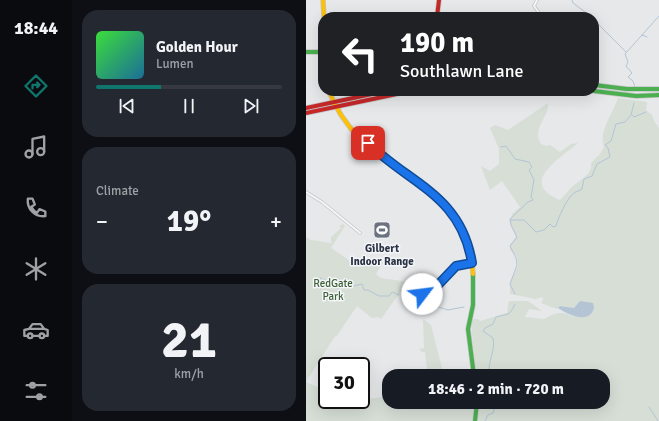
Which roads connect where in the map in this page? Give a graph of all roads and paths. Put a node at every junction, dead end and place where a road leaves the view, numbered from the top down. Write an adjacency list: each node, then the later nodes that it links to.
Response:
1 (324, 0): 4 (street)
2 (439, 0): 5 (street)
3 (537, 0): 6 (street)
4 (324, 12)
5 (438, 12)
6 (538, 12)
7 (306, 52): 8 (street)
8 (318, 52)
9 (599, 86): 10 (street)
10 (659, 89)
11 (599, 92): 12 (street)
12 (659, 95)
13 (330, 96): 16 (street)
14 (361, 96): 16 (street)
15 (387, 96): 17 (street)
16 (332, 102): 17 (street); 18 (street)
17 (335, 107): 19 (street); 22 (street)
18 (306, 108)
19 (306, 113)
20 (306, 192): 21 (street)
21 (360, 233)
22 (472, 263): 23 (street); 24 (street)
23 (408, 300)
24 (473, 369)
25 (476, 409): 26 (street)
26 (475, 421)

